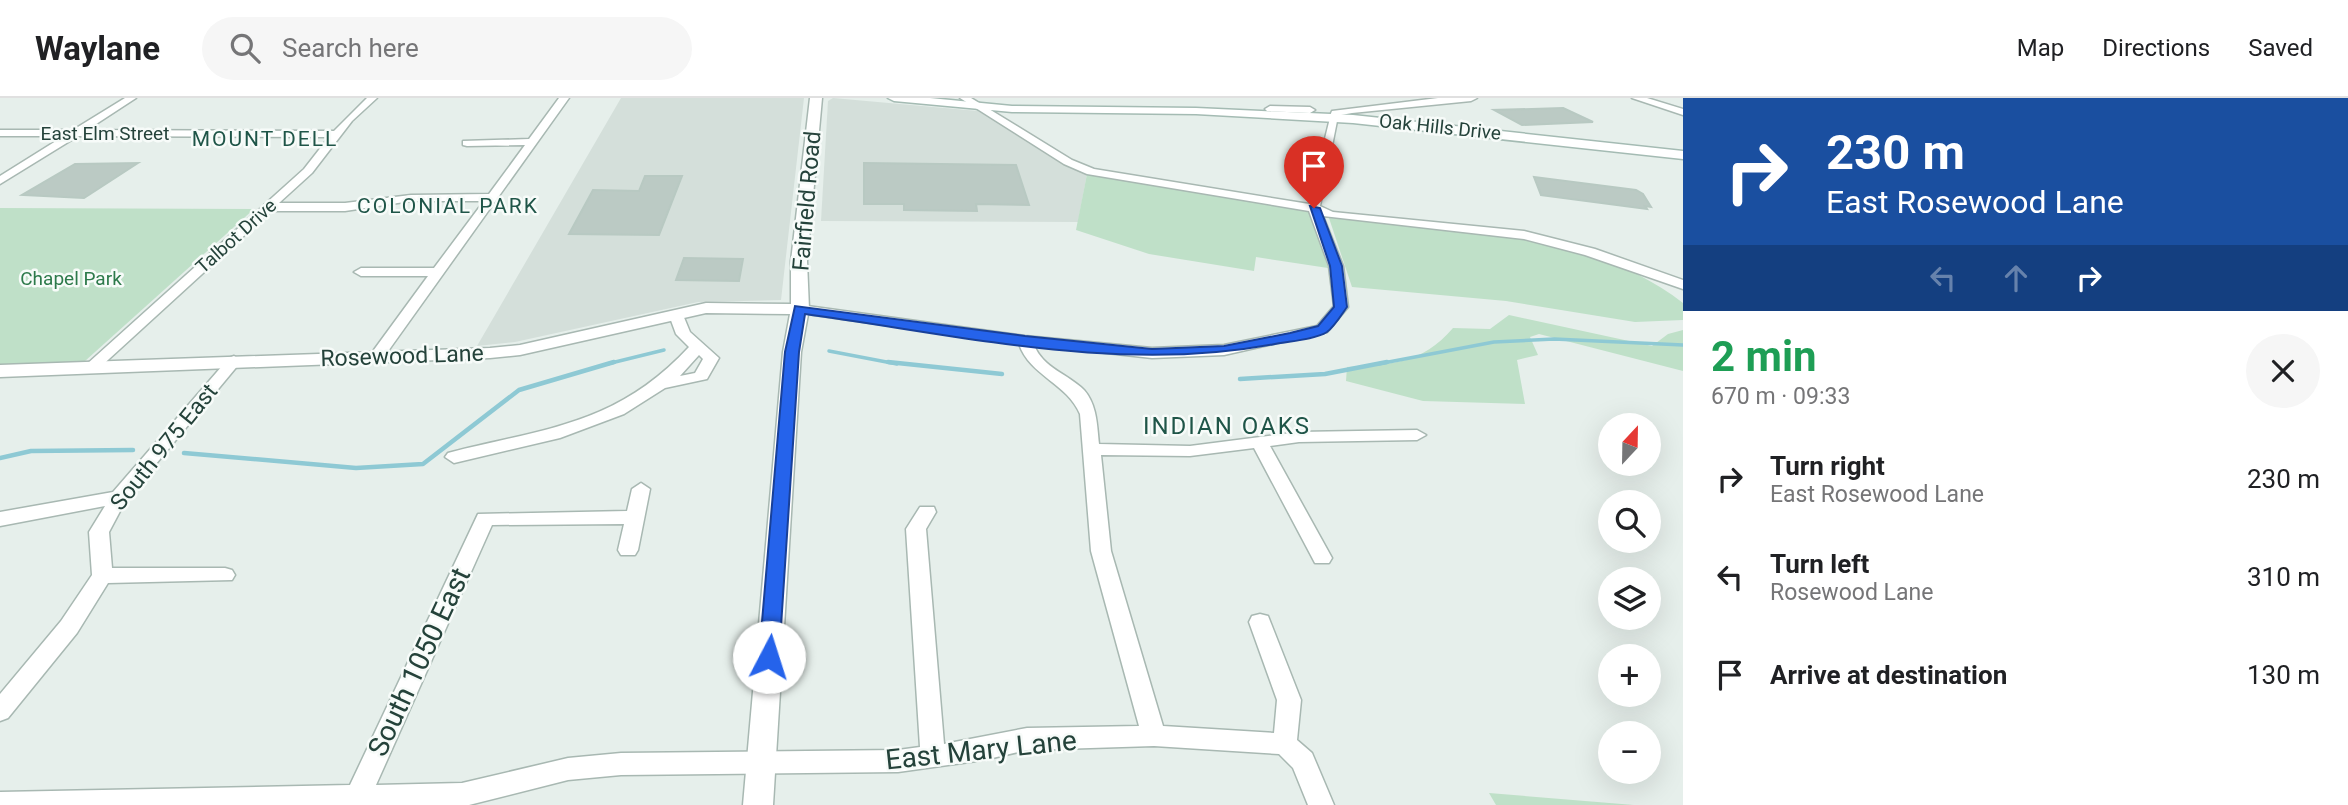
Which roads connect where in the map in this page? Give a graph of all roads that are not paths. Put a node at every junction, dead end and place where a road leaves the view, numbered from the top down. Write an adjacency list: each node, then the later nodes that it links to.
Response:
1 (131, 98): 17 (street)
2 (372, 98): 19 (street, Talbot Drive)
3 (564, 98): 21 (street)
4 (816, 98): 31 (street, Fairfield Road)
5 (894, 98): 10 (street, Oak Hills Drive)
6 (965, 98): 10 (street)
7 (1280, 98): 13 (street)
8 (1471, 98): 11 (street)
9 (1637, 98): 15 (street)
10 (979, 107): 16 (street, Oak Hills Drive); 27 (street)
11 (1384, 107): 16 (street); 20 (street)
12 (1270, 109): 13 (street)
13 (1289, 109): 14 (street)
14 (1310, 110)
15 (1683, 112)
16 (1335, 118): 20 (street, Oak Hills Drive); 27 (street)
17 (78, 133): 18 (street, East Elm Street); 19 (street, East Elm Street); 24 (street)
18 (0, 134)
19 (337, 134): 26 (street, Talbot Drive)
20 (1503, 134): 23 (street, Oak Hills Drive)
21 (529, 142): 22 (street); 25 (street)
22 (467, 143)
23 (1683, 155)
24 (0, 181)
25 (490, 197): 26 (street); 29 (street)
26 (267, 207): 36 (street, Talbot Drive)
27 (1314, 208): 30 (street); 33 (street)
28 (360, 272): 29 (street)
29 (438, 272): 34 (street)
30 (1683, 285)
31 (800, 309): 32 (street, Rosewood Lane); 33 (street); 56 (street, Fairfield Road)
32 (676, 315): 34 (street, Rosewood Lane); 41 (street)
33 (1025, 341): 40 (street)
34 (376, 358): 35 (street, Rosewood Lane)
35 (234, 361): 36 (street, Rosewood Lane); 43 (street, South 975 East)
36 (93, 366): 37 (street, Rosewood Lane)
37 (0, 371)
38 (1417, 435): 39 (street)
39 (1259, 442): 40 (street); 48 (street)
40 (1094, 449): 53 (street)
41 (454, 457)
42 (641, 489): 45 (street)
43 (119, 497): 46 (street); 50 (street, South 975 East)
44 (928, 512): 55 (street)
45 (635, 517): 47 (street); 57 (street, South 1050 East)
46 (0, 519)
47 (628, 550)
48 (1322, 558)
49 (225, 575): 50 (street)
50 (102, 576): 52 (street)
51 (1260, 622): 54 (street)
52 (0, 711)
53 (1154, 736): 54 (street, East Mary Lane); 55 (street, East Mary Lane)
54 (1285, 744): 60 (street)
55 (933, 756): 56 (street, East Mary Lane)
56 (760, 764): 57 (street, East Mary Lane); 59 (street, Fairfield Road)
57 (356, 801): 58 (street, East Mary Lane)
58 (0, 804)
59 (758, 805)
60 (1321, 805)

